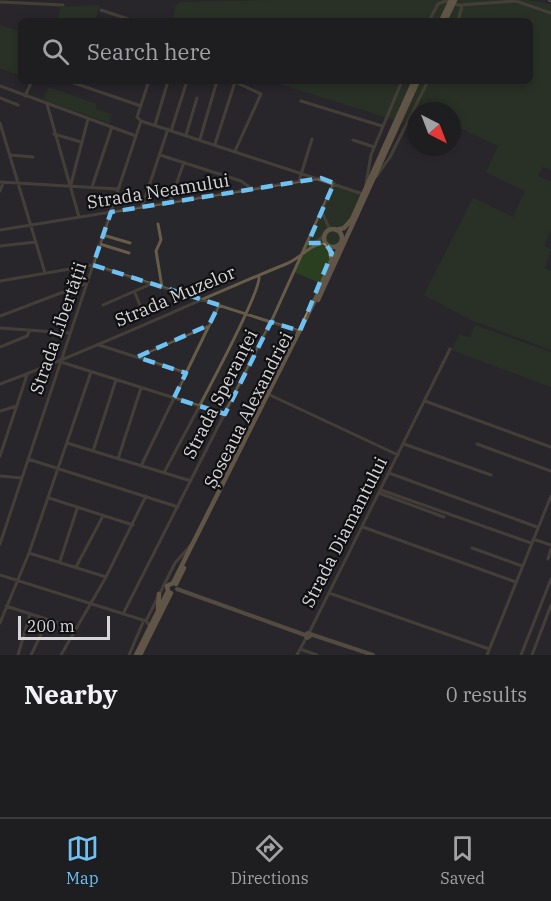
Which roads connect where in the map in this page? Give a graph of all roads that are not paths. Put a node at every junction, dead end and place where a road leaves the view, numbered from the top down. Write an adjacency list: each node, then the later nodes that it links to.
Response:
1 (453, 0): 9 (main road)
2 (0, 2): 4 (street)
3 (460, 4): 6 (street); 8 (street); 10 (street)
4 (63, 5)
5 (101, 10): 7 (street)
6 (551, 13)
7 (125, 18)
8 (431, 18)
9 (444, 18)
10 (459, 18)
11 (31, 84): 24 (street)
12 (77, 84): 30 (street)
13 (148, 84): 30 (street, Strada Libertății)
14 (167, 84): 34 (street)
15 (186, 84): 37 (street)
16 (216, 84): 42 (street)
17 (234, 84): 46 (street)
18 (239, 84): 48 (street)
19 (401, 84): 35 (street)
20 (415, 84): 55 (main road)
21 (415, 84): 65 (main road)
22 (426, 84): 55 (street)
23 (0, 86): 24 (street)
24 (26, 96): 28 (street)
25 (0, 98): 29 (street)
26 (196, 98): 40 (street)
27 (300, 101): 35 (street)
28 (47, 104): 31 (street); 39 (street)
29 (18, 105)
30 (141, 106): 32 (street, Strada Libertății)
31 (88, 119): 36 (street); 45 (street)
32 (140, 120): 34 (street); 41 (street, Strada Libertății)
33 (0, 123): 38 (street)
34 (155, 125): 37 (street)
35 (382, 126): 47 (street)
36 (112, 128): 41 (street); 61 (street)
37 (170, 130): 40 (street); 50 (street)
38 (1, 133): 49 (street)
39 (54, 134): 45 (street); 60 (street)
40 (186, 135): 42 (street)
41 (136, 136): 62 (street, Strada Libertății)
42 (200, 139): 46 (street)
43 (312, 139): 53 (street)
44 (353, 140): 47 (street)
45 (81, 143): 60 (street)
46 (215, 144): 48 (street)
47 (374, 147): 65 (street)
48 (236, 151): 53 (street)
49 (10, 155): 51 (street); 58 (street)
50 (160, 155): 52 (street); 67 (street)
51 (33, 157)
52 (184, 162): 63 (street); 66 (street)
53 (300, 171): 54 (street); 57 (street)
54 (321, 178): 57 (street, Strada Neamului); 59 (street)
55 (374, 179): 65 (main road)
56 (1, 182): 58 (street); 64 (street)
57 (299, 182): 63 (street, Strada Neamului)
58 (18, 183): 60 (street); 72 (street)
59 (334, 183): 65 (street); 69 (street, Strada Speranței)
60 (70, 187): 61 (street); 70 (street)
61 (92, 187): 62 (street)
62 (118, 189): 68 (street, Strada Libertății)
63 (252, 189): 66 (street, Strada Neamului)
64 (0, 191)
65 (364, 195): 74 (main road); 77 (main road); 95 (main road)
66 (170, 202): 67 (street, Strada Neamului)
67 (142, 207): 68 (street, Strada Neamului)
68 (111, 212): 70 (street, Strada Neamului); 75 (street, Strada Libertății)
69 (321, 212): 74 (street); 85 (street, Strada Speranței)
70 (79, 217): 72 (street, Strada Neamului)
71 (159, 224): 92 (street)
72 (31, 225): 73 (street, Strada Neamului); 78 (street)
73 (0, 230)
74 (333, 230): 76 (main road); 77 (main road)
75 (103, 235): 79 (street); 80 (street, Strada Libertății)
76 (325, 235): 81 (main road, Șoseaua Alexandriei); 85 (street)
77 (342, 239): 82 (main road, Șoseaua Alexandriei)
78 (36, 242): 83 (street); 87 (street)
79 (130, 243)
80 (100, 244): 84 (street); 86 (street, Strada Libertății)
81 (327, 245): 82 (main road); 85 (street); 105 (main road, Șoseaua Alexandriei)
82 (339, 245): 95 (main road, Șoseaua Alexandriei)
83 (0, 246)
84 (129, 253)
85 (302, 256): 88 (street, Strada Muzelor); 101 (street, Strada Speranței)
86 (93, 265): 87 (street); 90 (street, Strada Libertății); 91 (street)
87 (45, 274): 89 (street)
88 (259, 276): 94 (street, Strada Muzelor); 99 (street)
89 (0, 281)
90 (87, 283): 100 (street); 106 (street, Strada Libertății)
91 (152, 284): 92 (street); 93 (street)
92 (162, 287): 94 (street)
93 (135, 292): 96 (street); 98 (street)
94 (200, 299): 97 (street); 107 (street, Strada Muzelor)
95 (318, 300): 120 (main road, Șoseaua Alexandriei)
96 (103, 305)
97 (219, 305): 99 (street); 102 (street)
98 (142, 310)
99 (246, 314): 101 (street); 123 (street)
100 (0, 316)
101 (271, 322): 105 (street); 126 (street, Strada Speranței)
102 (210, 325): 111 (street); 115 (street)
103 (0, 328): 104 (street)
104 (30, 330): 106 (street); 108 (street)
105 (300, 331): 159 (main road, Șoseaua Alexandriei)
106 (70, 333): 112 (street, Strada Libertății)
107 (97, 345): 110 (street, Strada Muzelor); 111 (street)
108 (0, 347)
109 (450, 349): 122 (street, Strada Diamantului)
110 (73, 356): 112 (street, Strada Muzelor); 113 (street)
111 (137, 357): 115 (street)
112 (60, 362): 113 (street); 116 (street, Strada Muzelor); 135 (street, Strada Libertății)
113 (72, 366): 114 (street)
114 (91, 372): 117 (street); 127 (street)
115 (186, 373): 121 (street)
116 (27, 374): 118 (street, Strada Muzelor); 124 (street)
117 (116, 380): 119 (street); 132 (street)
118 (0, 384)
119 (141, 388): 121 (street); 136 (street)
120 (270, 396): 133 (street); 172 (main road, Șoseaua Alexandriei)
121 (174, 398): 123 (street); 137 (street)
122 (425, 401): 128 (street, Strada Diamantului); 130 (street)
123 (199, 405): 126 (street); 140 (street)
124 (17, 406): 125 (street); 131 (street)
125 (0, 411)
126 (225, 414): 145 (street, Strada Speranței)
127 (67, 443): 132 (street); 138 (street)
128 (404, 444): 133 (street, Strada Diamantului); 142 (street, Strada Diamantului)
129 (477, 444): 139 (street)
130 (551, 447)
131 (1, 451): 134 (street)
132 (93, 451): 136 (street)
133 (398, 455): 141 (street, Strada Diamantului)
134 (0, 456)
135 (28, 459): 138 (street); 144 (street, Strada Libertății)
136 (118, 459): 137 (street)
137 (141, 466): 140 (street)
138 (59, 468): 147 (street); 149 (street)
139 (551, 471)
140 (164, 473): 145 (street)
141 (389, 473): 146 (street, Strada Diamantului); 156 (street)
142 (491, 475)
143 (0, 476): 144 (street)
144 (22, 478): 158 (street, Strada Libertății)
145 (191, 482): 150 (street, Strada Speranței)
146 (380, 492): 153 (street); 155 (street, Strada Diamantului); 157 (street)
147 (146, 496): 150 (street); 154 (street)
148 (551, 496): 156 (street)
149 (49, 498): 151 (street); 162 (street)
150 (178, 507): 181 (street, Strada Speranței)
151 (77, 508): 152 (street); 164 (street)
152 (103, 516): 154 (street); 166 (street)
153 (444, 517)
154 (133, 525): 168 (street)
155 (363, 527): 171 (street); 174 (street, Strada Diamantului)
156 (538, 527): 157 (street)
157 (532, 541): 160 (street); 165 (street)
158 (0, 544)
159 (193, 544): 172 (main road, Șoseaua Alexandriei); 175 (street)
160 (551, 547): 163 (street)
161 (472, 548): 165 (street)
162 (29, 553): 164 (street); 170 (street)
163 (548, 558)
164 (60, 561): 166 (street)
165 (522, 566): 171 (street)
166 (76, 567): 168 (street)
167 (0, 575): 170 (street)
168 (106, 577): 176 (street)
169 (551, 579): 201 (street)
170 (17, 581): 176 (street); 178 (street)
171 (516, 582): 190 (street)
172 (175, 585): 173 (main road); 173 (main road); 187 (street)
173 (170, 592): 179 (main road); 195 (main road)
174 (329, 593): 187 (street, Strada Diamantului); 190 (street)
175 (159, 594): 179 (main road); 183 (street)
176 (90, 604): 181 (street); 185 (street)
177 (551, 605): 202 (street)
178 (6, 606): 180 (street); 184 (street)
179 (159, 611): 186 (main road)
180 (30, 614): 182 (street); 191 (street)
181 (123, 614): 183 (street)
182 (48, 620): 185 (street); 192 (street)
183 (145, 621): 186 (street); 194 (street)
184 (0, 623)
185 (74, 628): 193 (street)
186 (150, 628): 195 (main road)
187 (308, 635): 188 (street, Strada Diamantului); 189 (street)
188 (300, 649): 196 (street, Strada Diamantului); 197 (street)
189 (354, 649): 198 (street); 199 (street)
190 (489, 649): 200 (street)
191 (18, 655)
192 (31, 655)
193 (61, 655)
194 (129, 655)
195 (138, 655)
196 (297, 655)
197 (317, 655)
198 (368, 655)
199 (373, 655)
200 (487, 655)
201 (521, 655)
202 (532, 655)

